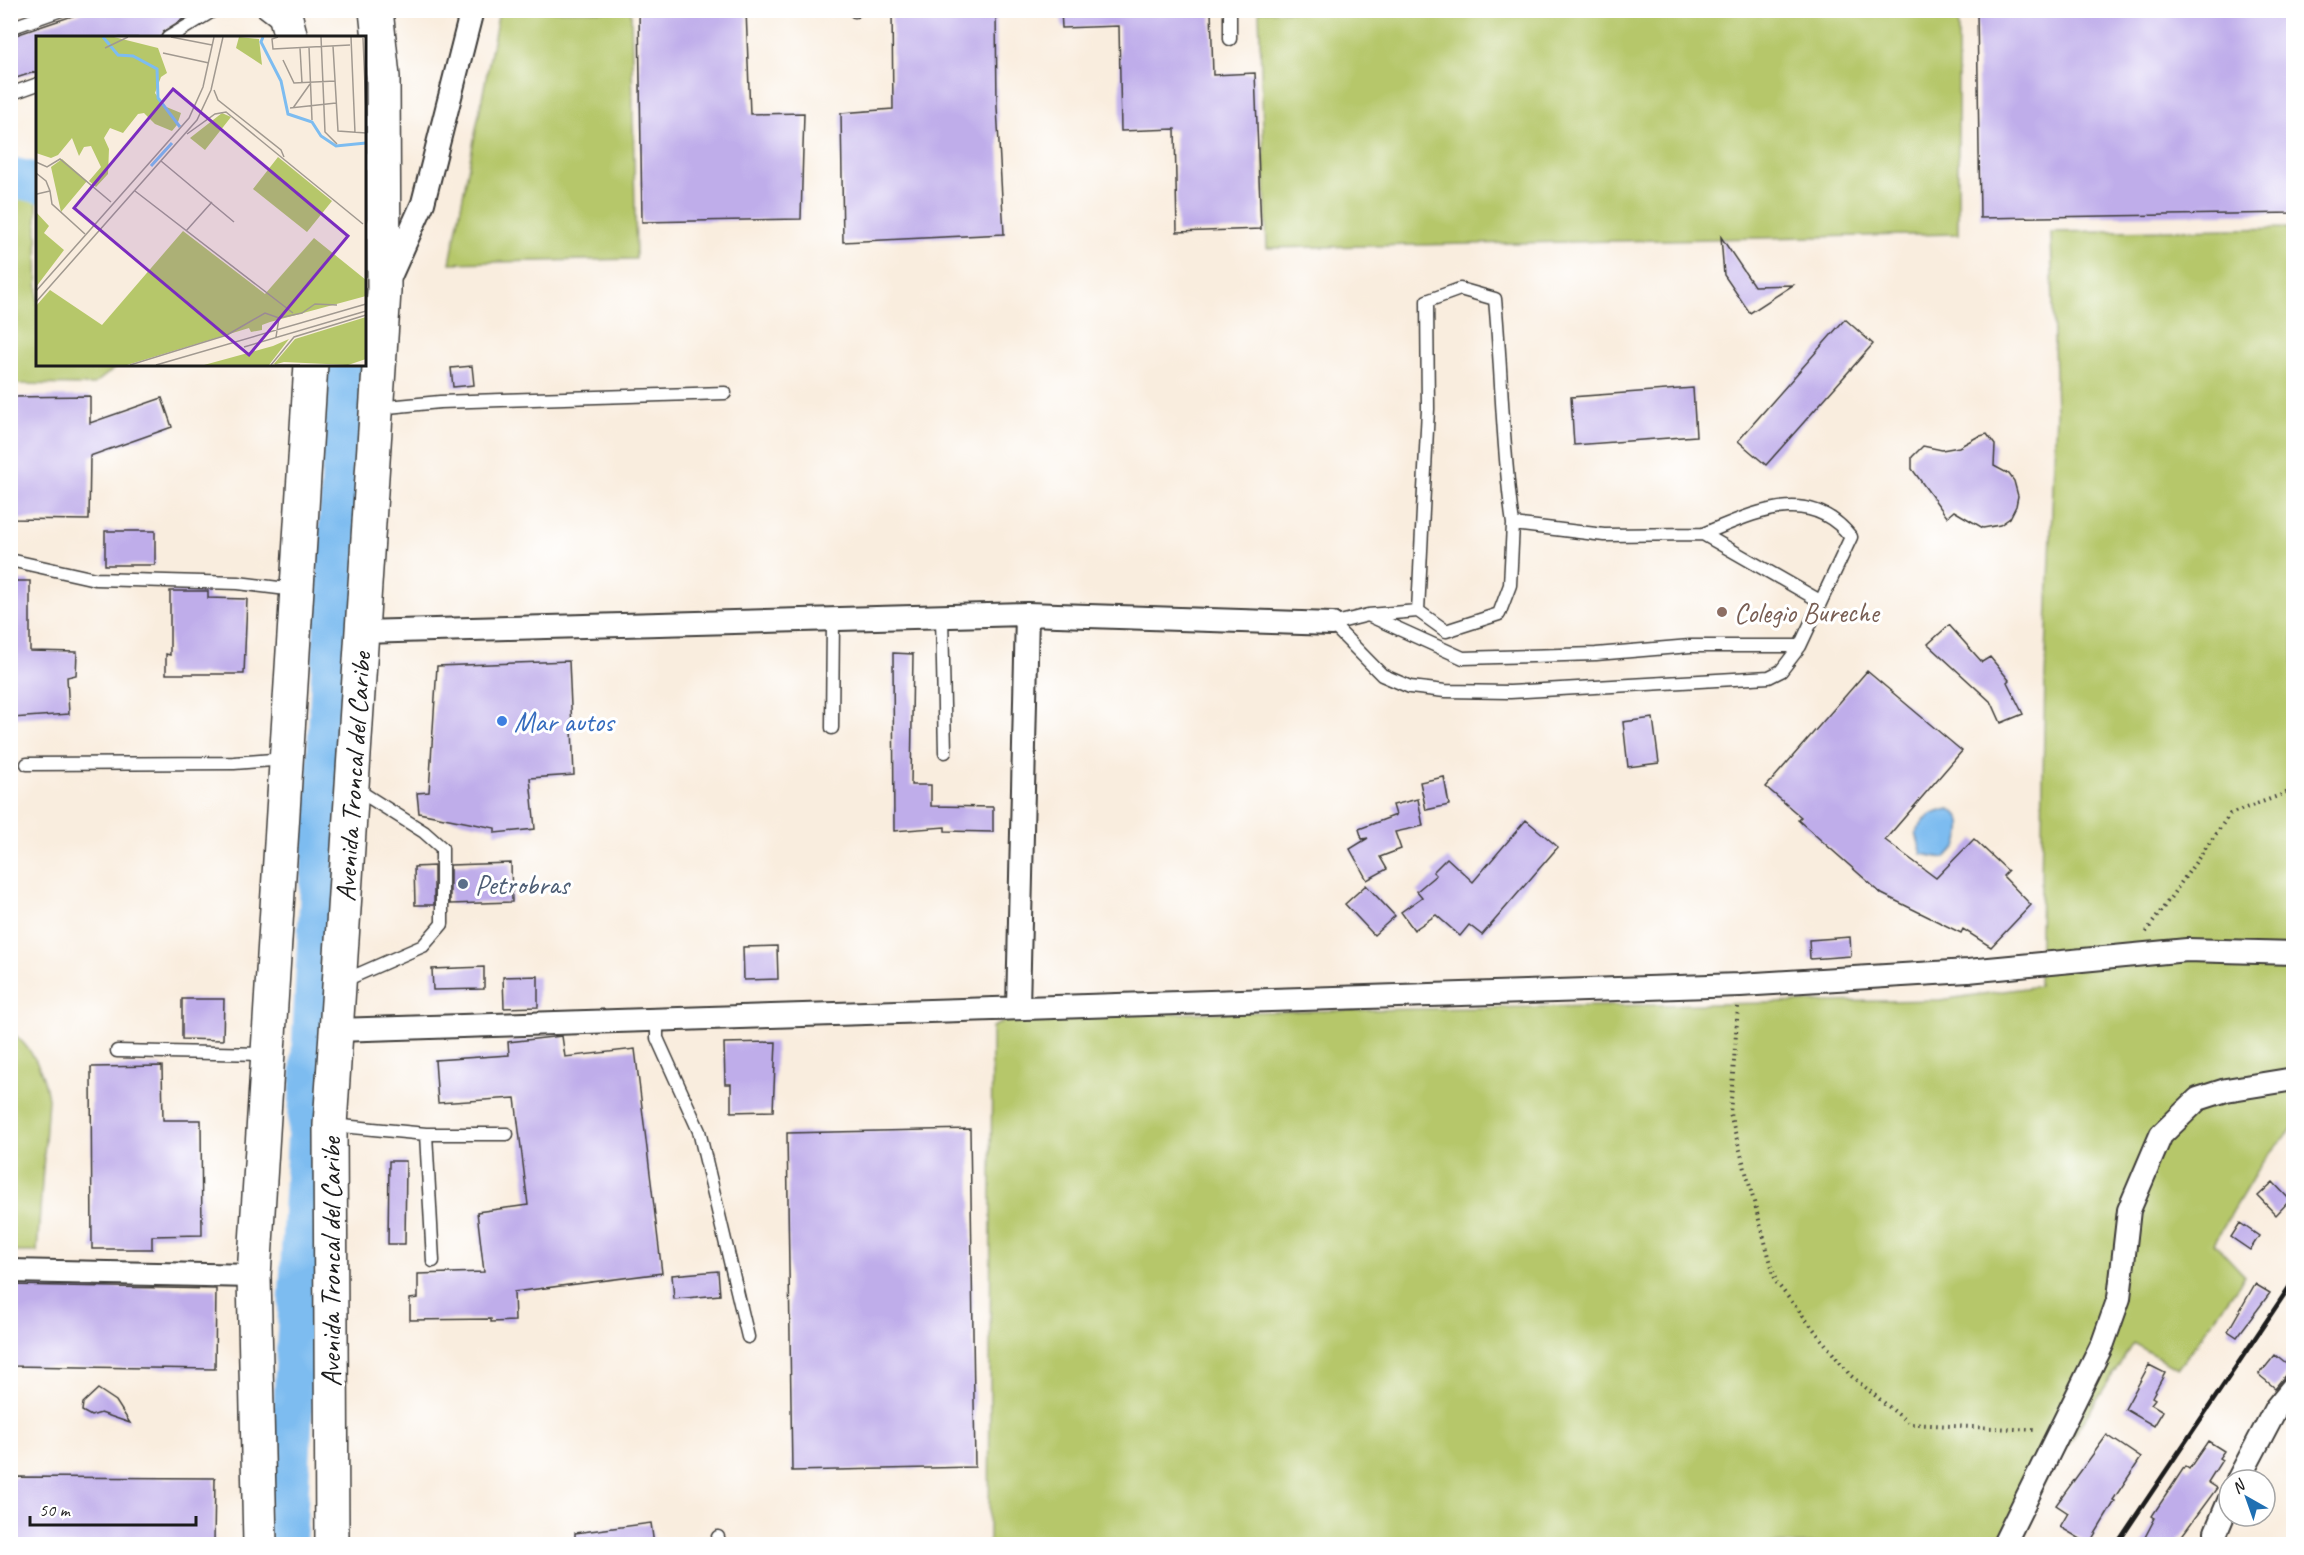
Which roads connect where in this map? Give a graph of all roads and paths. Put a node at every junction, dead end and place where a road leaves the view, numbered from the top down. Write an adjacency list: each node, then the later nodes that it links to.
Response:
1 (61, 10): 8 (lane)
2 (214, 10): 9 (lane)
3 (263, 10): 7 (lane)
4 (376, 10): 13 (highway, Avenida Troncal del Caribe)
5 (472, 10): 13 (street)
6 (1230, 10): 10 (lane)
7 (288, 26)
8 (10, 28)
9 (171, 36)
10 (1230, 39)
11 (36, 85): 12 (lane)
12 (10, 94)
13 (384, 291): 16 (highway, Avenida Troncal del Caribe)
14 (312, 366): 20 (highway)
15 (725, 393): 16 (lane)
16 (376, 408): 28 (highway, Avenida Troncal del Caribe)
17 (1513, 524): 18 (lane); 22 (lane); 22 (lane)
18 (1703, 534): 21 (lane); 21 (lane)
19 (10, 560): 20 (lane)
20 (297, 591): 32 (highway)
21 (1820, 601): 29 (lane)
22 (1418, 610): 24 (lane)
23 (1027, 614): 25 (street); 27 (street); 40 (street)
24 (1368, 615): 27 (lane); 29 (lane)
25 (942, 617): 26 (street); 31 (lane)
26 (833, 620): 28 (street); 30 (lane)
27 (1332, 624): 29 (lane)
28 (362, 632): 34 (highway, Avenida Troncal del Caribe)
29 (1800, 646)
30 (832, 728)
31 (945, 753)
32 (287, 759): 33 (lane); 44 (highway)
33 (27, 764)
34 (351, 786): 38 (highway, Avenida Troncal del Caribe); 38 (lane)
35 (2294, 790): 37 (path)
36 (2294, 953): 37 (street)
37 (2129, 955): 39 (street)
38 (339, 982): 42 (highway, Avenida Troncal del Caribe)
39 (1740, 985): 40 (street); 54 (path)
40 (1018, 1008): 41 (street)
41 (657, 1019): 42 (street); 52 (lane)
42 (336, 1030): 46 (highway, Avenida Troncal del Caribe)
43 (117, 1051): 44 (lane)
44 (268, 1054): 51 (highway)
45 (2294, 1079): 54 (street)
46 (330, 1125): 47 (lane); 60 (highway, Avenida Troncal del Caribe)
47 (426, 1134): 48 (lane); 49 (lane)
48 (507, 1134)
49 (433, 1262)
50 (10, 1271): 51 (street)
51 (254, 1276): 59 (highway)
52 (748, 1337)
53 (2294, 1386): 55 (street)
54 (2061, 1431): 61 (street)
55 (2243, 1468)
56 (2218, 1528): 57 (street)
57 (2216, 1532)
58 (2294, 1536): 62 (path)
59 (260, 1545)
60 (332, 1545)
61 (2004, 1545)
62 (2290, 1545)

